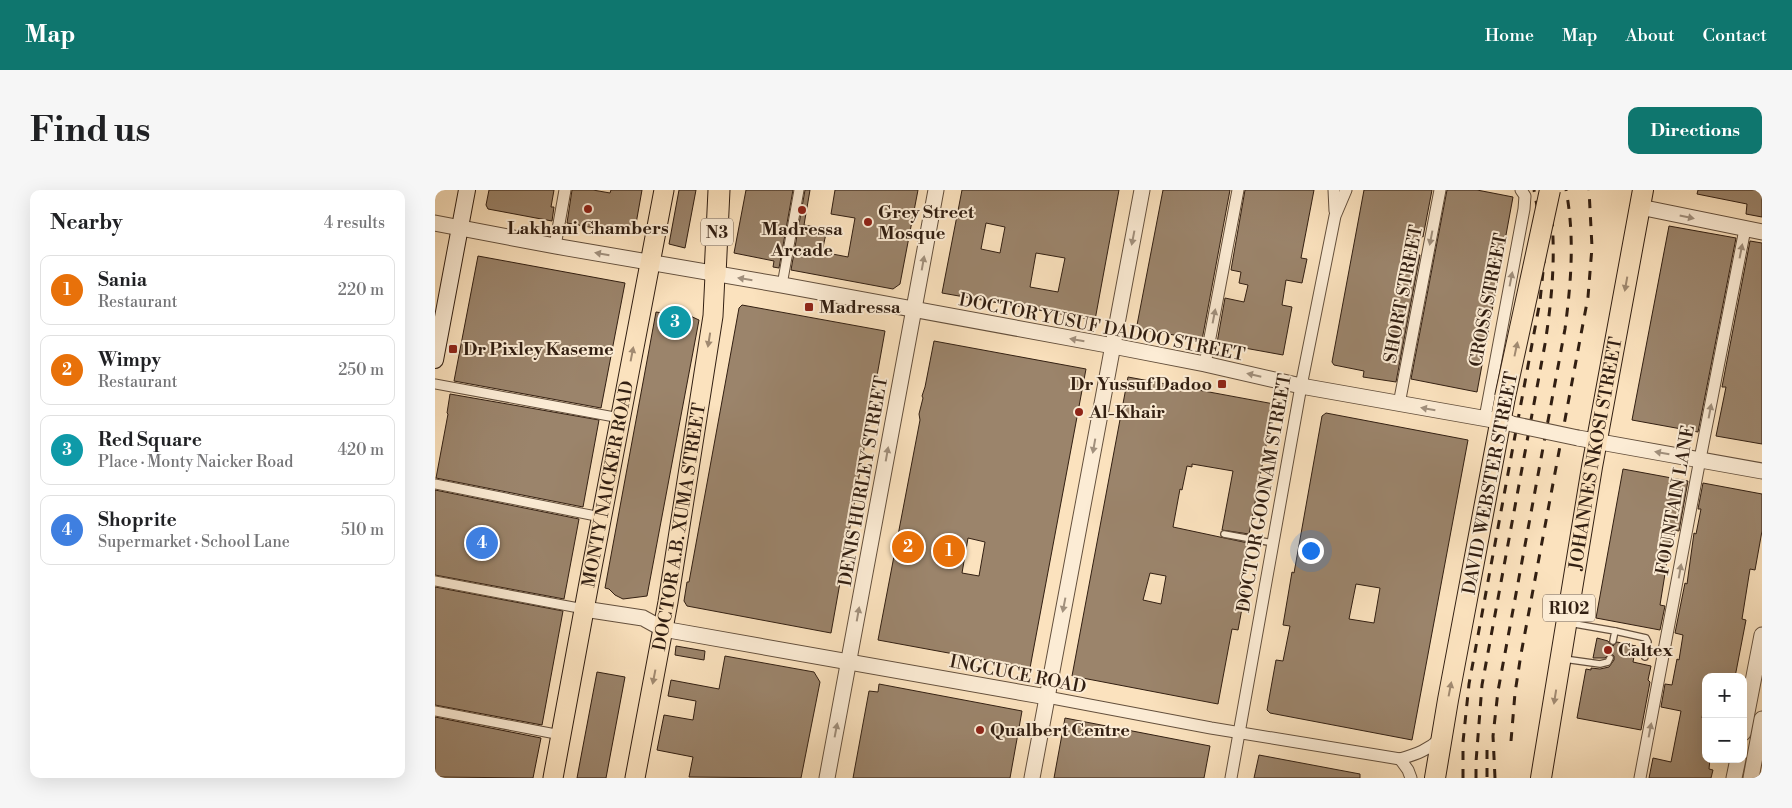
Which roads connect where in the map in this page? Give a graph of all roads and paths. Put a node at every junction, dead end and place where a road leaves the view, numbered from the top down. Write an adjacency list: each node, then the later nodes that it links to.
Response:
1 (467, 190): 17 (main road)
2 (565, 190): 20 (street)
3 (664, 190): 21 (main road, MONTY NAICKER ROAD)
4 (719, 190): 22 (highway, N3)
5 (799, 190): 23 (street)
6 (936, 190): 24 (street, DENIS HURLEY STREET, one-way to 6)
7 (1142, 190): 25 (street, one-way to 25)
8 (1238, 190): 27 (street, one-way to 8)
9 (1334, 190): 15 (street)
10 (1345, 190): 15 (street)
11 (1440, 190): 30 (street, SHORT STREET, one-way to 30)
12 (1521, 190): 32 (street, CROSS STREET, one-way to 12)
13 (1550, 190): 32 (highway, DAVID WEBSTER STREET, one-way to 13, bridge)
14 (1641, 198): 18 (street, one-way to 18); 33 (highway, JOHANNES NKOSI STREET / R102, one-way to 33)
15 (1335, 216): 29 (street, DOCTOR GOONAM STREET)
16 (435, 223): 17 (street, DOCTOR YUSUF DADOO STREET)
17 (460, 228): 20 (street, DOCTOR YUSUF DADOO STREET); 26 (main road)
18 (1745, 229): 19 (street); 34 (street, FOUNTAIN LANE, one-way to 18)
19 (1762, 232)
20 (555, 246): 21 (street, DOCTOR YUSUF DADOO STREET, one-way to 20)
21 (650, 262): 22 (street, DOCTOR YUSUF DADOO STREET); 31 (main road, MONTY NAICKER ROAD, one-way to 21)
22 (715, 275): 23 (street, DOCTOR YUSUF DADOO STREET, one-way to 22); 43 (main road, DOCTOR A.B. XUMA STREET, one-way to 43)
23 (782, 285): 24 (street, DOCTOR YUSUF DADOO STREET)
24 (914, 311): 25 (street, DOCTOR YUSUF DADOO STREET, one-way to 24); 50 (street, DENIS HURLEY STREET, one-way to 24)
25 (1113, 346): 27 (street, DOCTOR YUSUF DADOO STREET); 51 (street, one-way to 51)
26 (435, 360)
27 (1205, 364): 29 (street, DOCTOR YUSUF DADOO STREET, one-way to 27)
28 (435, 384): 31 (street)
29 (1301, 386): 30 (street, DOCTOR YUSUF DADOO STREET); 39 (street, DOCTOR GOONAM STREET)
30 (1399, 404): 32 (street, DOCTOR YUSUF DADOO STREET, one-way to 30)
31 (620, 418): 37 (main road, MONTY NAICKER ROAD)
32 (1499, 421): 33 (street, DOCTOR YUSUF DADOO STREET, bridge); 58 (highway, DAVID WEBSTER STREET, one-way to 32)
33 (1588, 440): 34 (street, DOCTOR YUSUF DADOO STREET, one-way to 33); 42 (highway, JOHANNES NKOSI STREET / R102)
34 (1700, 459): 35 (street, DOCTOR YUSUF DADOO STREET); 69 (street, FOUNTAIN LANE, one-way to 34)
35 (1762, 471)
36 (435, 484): 37 (street)
37 (601, 517): 41 (main road, MONTY NAICKER ROAD)
38 (1225, 534): 39 (lane)
39 (1273, 543): 56 (street, DOCTOR GOONAM STREET)
40 (435, 582): 41 (street)
41 (584, 609): 43 (street, INGCUCE ROAD); 57 (main road, MONTY NAICKER ROAD)
42 (1567, 623): 44 (lane); 48 (highway, JOHANNES NKOSI STREET / R102)
43 (663, 629): 50 (street, INGCUCE ROAD); 62 (main road, DOCTOR A.B. XUMA STREET, one-way to 62)
44 (1615, 631): 46 (lane); 47 (lane)
45 (1762, 635): 52 (street)
46 (1613, 642)
47 (1645, 657)
48 (1561, 658): 49 (lane); 68 (highway, JOHANNES NKOSI STREET / R102, one-way to 68)
49 (1610, 658)
50 (849, 662): 51 (street, INGCUCE ROAD); 63 (street, DENIS HURLEY STREET, one-way to 50)
51 (1047, 698): 56 (street, INGCUCE ROAD); 64 (street)
52 (1756, 699): 55 (street)
53 (435, 712): 57 (street)
54 (1762, 719): 71 (street)
55 (1747, 723)
56 (1239, 732): 59 (street, INGCUCE ROAD); 65 (street, DOCTOR GOONAM STREET)
57 (561, 735): 61 (main road, MONTY NAICKER ROAD)
58 (1442, 737): 59 (street, INGCUCE ROAD); 67 (highway, DAVID WEBSTER STREET)
59 (1400, 759): 66 (street)
60 (1737, 763): 70 (street)
61 (553, 778)
62 (635, 778)
63 (827, 778)
64 (1032, 778)
65 (1231, 778)
66 (1411, 778)
67 (1435, 778)
68 (1541, 778)
69 (1640, 778)
70 (1734, 778)
71 (1751, 778)

